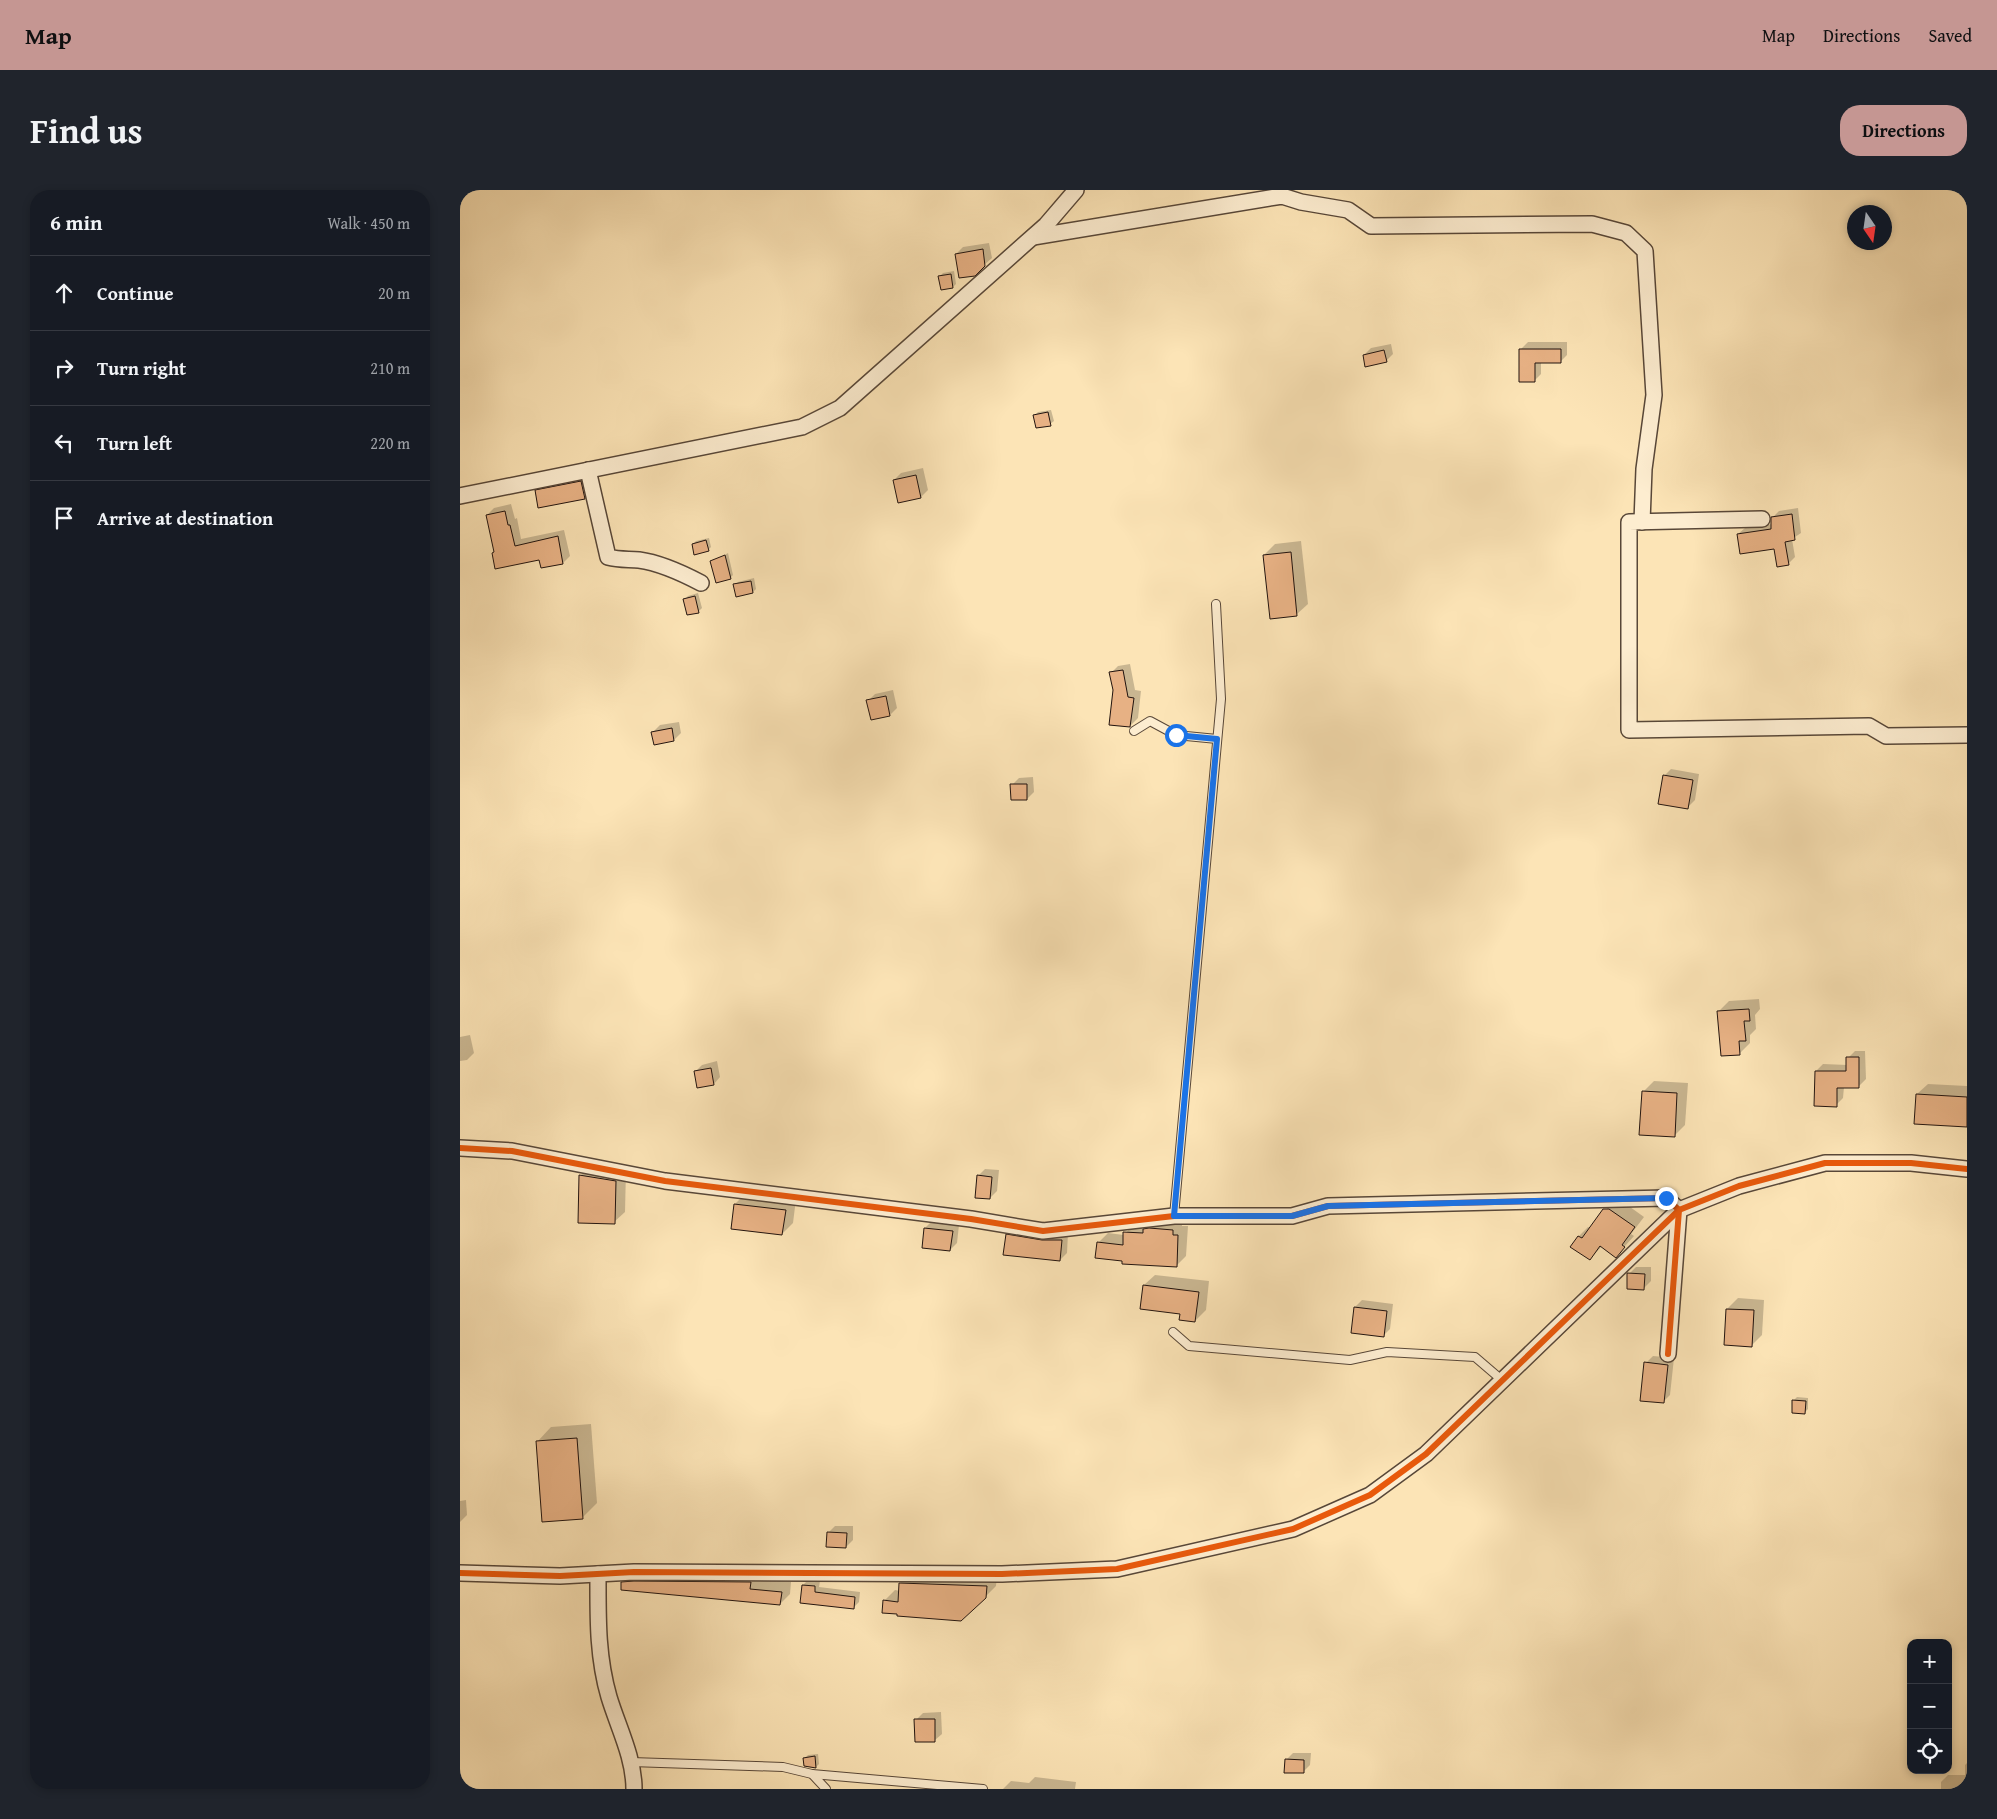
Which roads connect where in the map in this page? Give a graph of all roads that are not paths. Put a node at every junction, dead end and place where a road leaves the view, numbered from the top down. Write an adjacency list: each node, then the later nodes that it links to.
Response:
1 (1076, 190): 2 (street)
2 (1033, 237): 3 (street); 6 (street)
3 (588, 470): 4 (street); 7 (street)
4 (460, 496)
5 (1762, 519): 6 (street)
6 (1642, 522): 10 (street)
7 (702, 583)
8 (1216, 604): 11 (lane)
9 (1134, 731): 11 (lane)
10 (1967, 735)
11 (1217, 739): 15 (lane)
12 (460, 1148): 15 (street)
13 (1967, 1169): 14 (street)
14 (1679, 1210): 15 (street); 17 (street); 18 (street)
15 (1174, 1216)
16 (1173, 1332): 18 (lane)
17 (1668, 1354)
18 (1502, 1381): 20 (street)
19 (460, 1573): 20 (street)
20 (598, 1574): 21 (street)
21 (631, 1762): 22 (lane); 23 (street)
22 (812, 1774): 24 (lane); 25 (lane)
23 (634, 1789)
24 (826, 1789)
25 (983, 1789)

